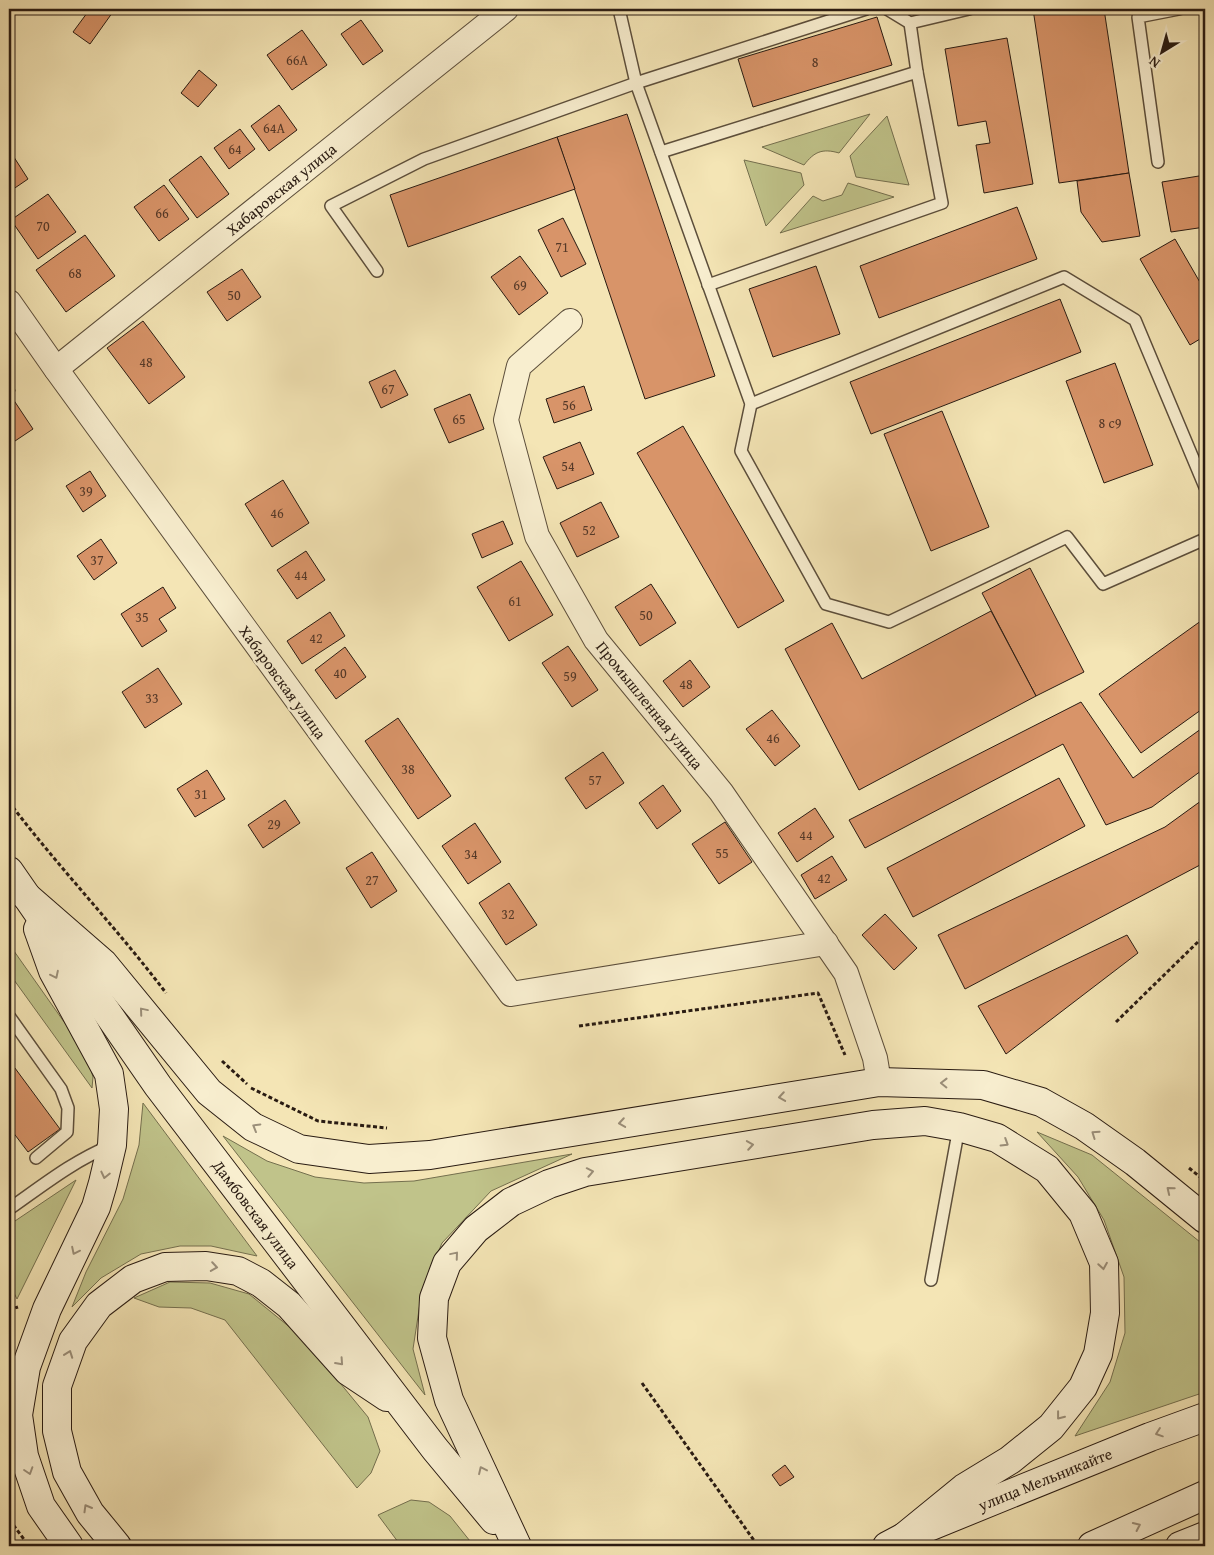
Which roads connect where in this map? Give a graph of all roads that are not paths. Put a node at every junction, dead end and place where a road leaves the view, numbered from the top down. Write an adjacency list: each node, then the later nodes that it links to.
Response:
1 (506, 9): 16 (street, Хабаровская улица)
2 (619, 9): 9 (lane)
3 (866, 9): 9 (lane)
4 (886, 9): 7 (lane)
5 (969, 9): 7 (lane)
6 (1179, 9): 11 (lane)
7 (910, 23): 8 (lane)
8 (917, 72): 10 (lane); 13 (lane)
9 (636, 83): 10 (lane); 12 (lane)
10 (661, 152): 13 (lane)
11 (1158, 162)
12 (377, 271)
13 (708, 284): 17 (lane)
14 (9, 302): 16 (street, Хабаровская улица)
15 (570, 321): 22 (street, Промышленная улица)
16 (56, 369): 22 (street, Хабаровская улица)
17 (751, 404): 18 (lane); 19 (lane)
18 (1205, 488)
19 (1205, 539)
20 (9, 872): 21 (main road, Дамбовская улица)
21 (26, 896): 24 (main road, one-way to 21); 26 (main road, one-way to 26); 31 (main road, Дамбовская улица)
22 (826, 943): 24 (street, Промышленная улица)
23 (9, 1016): 27 (lane)
24 (880, 1082): 29 (main road, one-way to 24)
25 (959, 1127): 30 (lane); 35 (main road, one-way to 35); 38 (main road, one-way to 25)
26 (112, 1145): 28 (lane); 36 (main road, one-way to 36)
27 (36, 1158)
28 (9, 1209)
29 (1205, 1219)
30 (931, 1280)
31 (404, 1409): 37 (main road, one-way to 31); 38 (main road, Дамбовская улица)
32 (1205, 1417): 35 (main road, улица Мельникайте, one-way to 35)
33 (1205, 1495): 39 (main road, one-way to 33)
34 (1205, 1536): 40 (main road)
35 (896, 1541)
36 (69, 1546)
37 (117, 1546)
38 (516, 1546)
39 (1092, 1546)
40 (1180, 1546)

